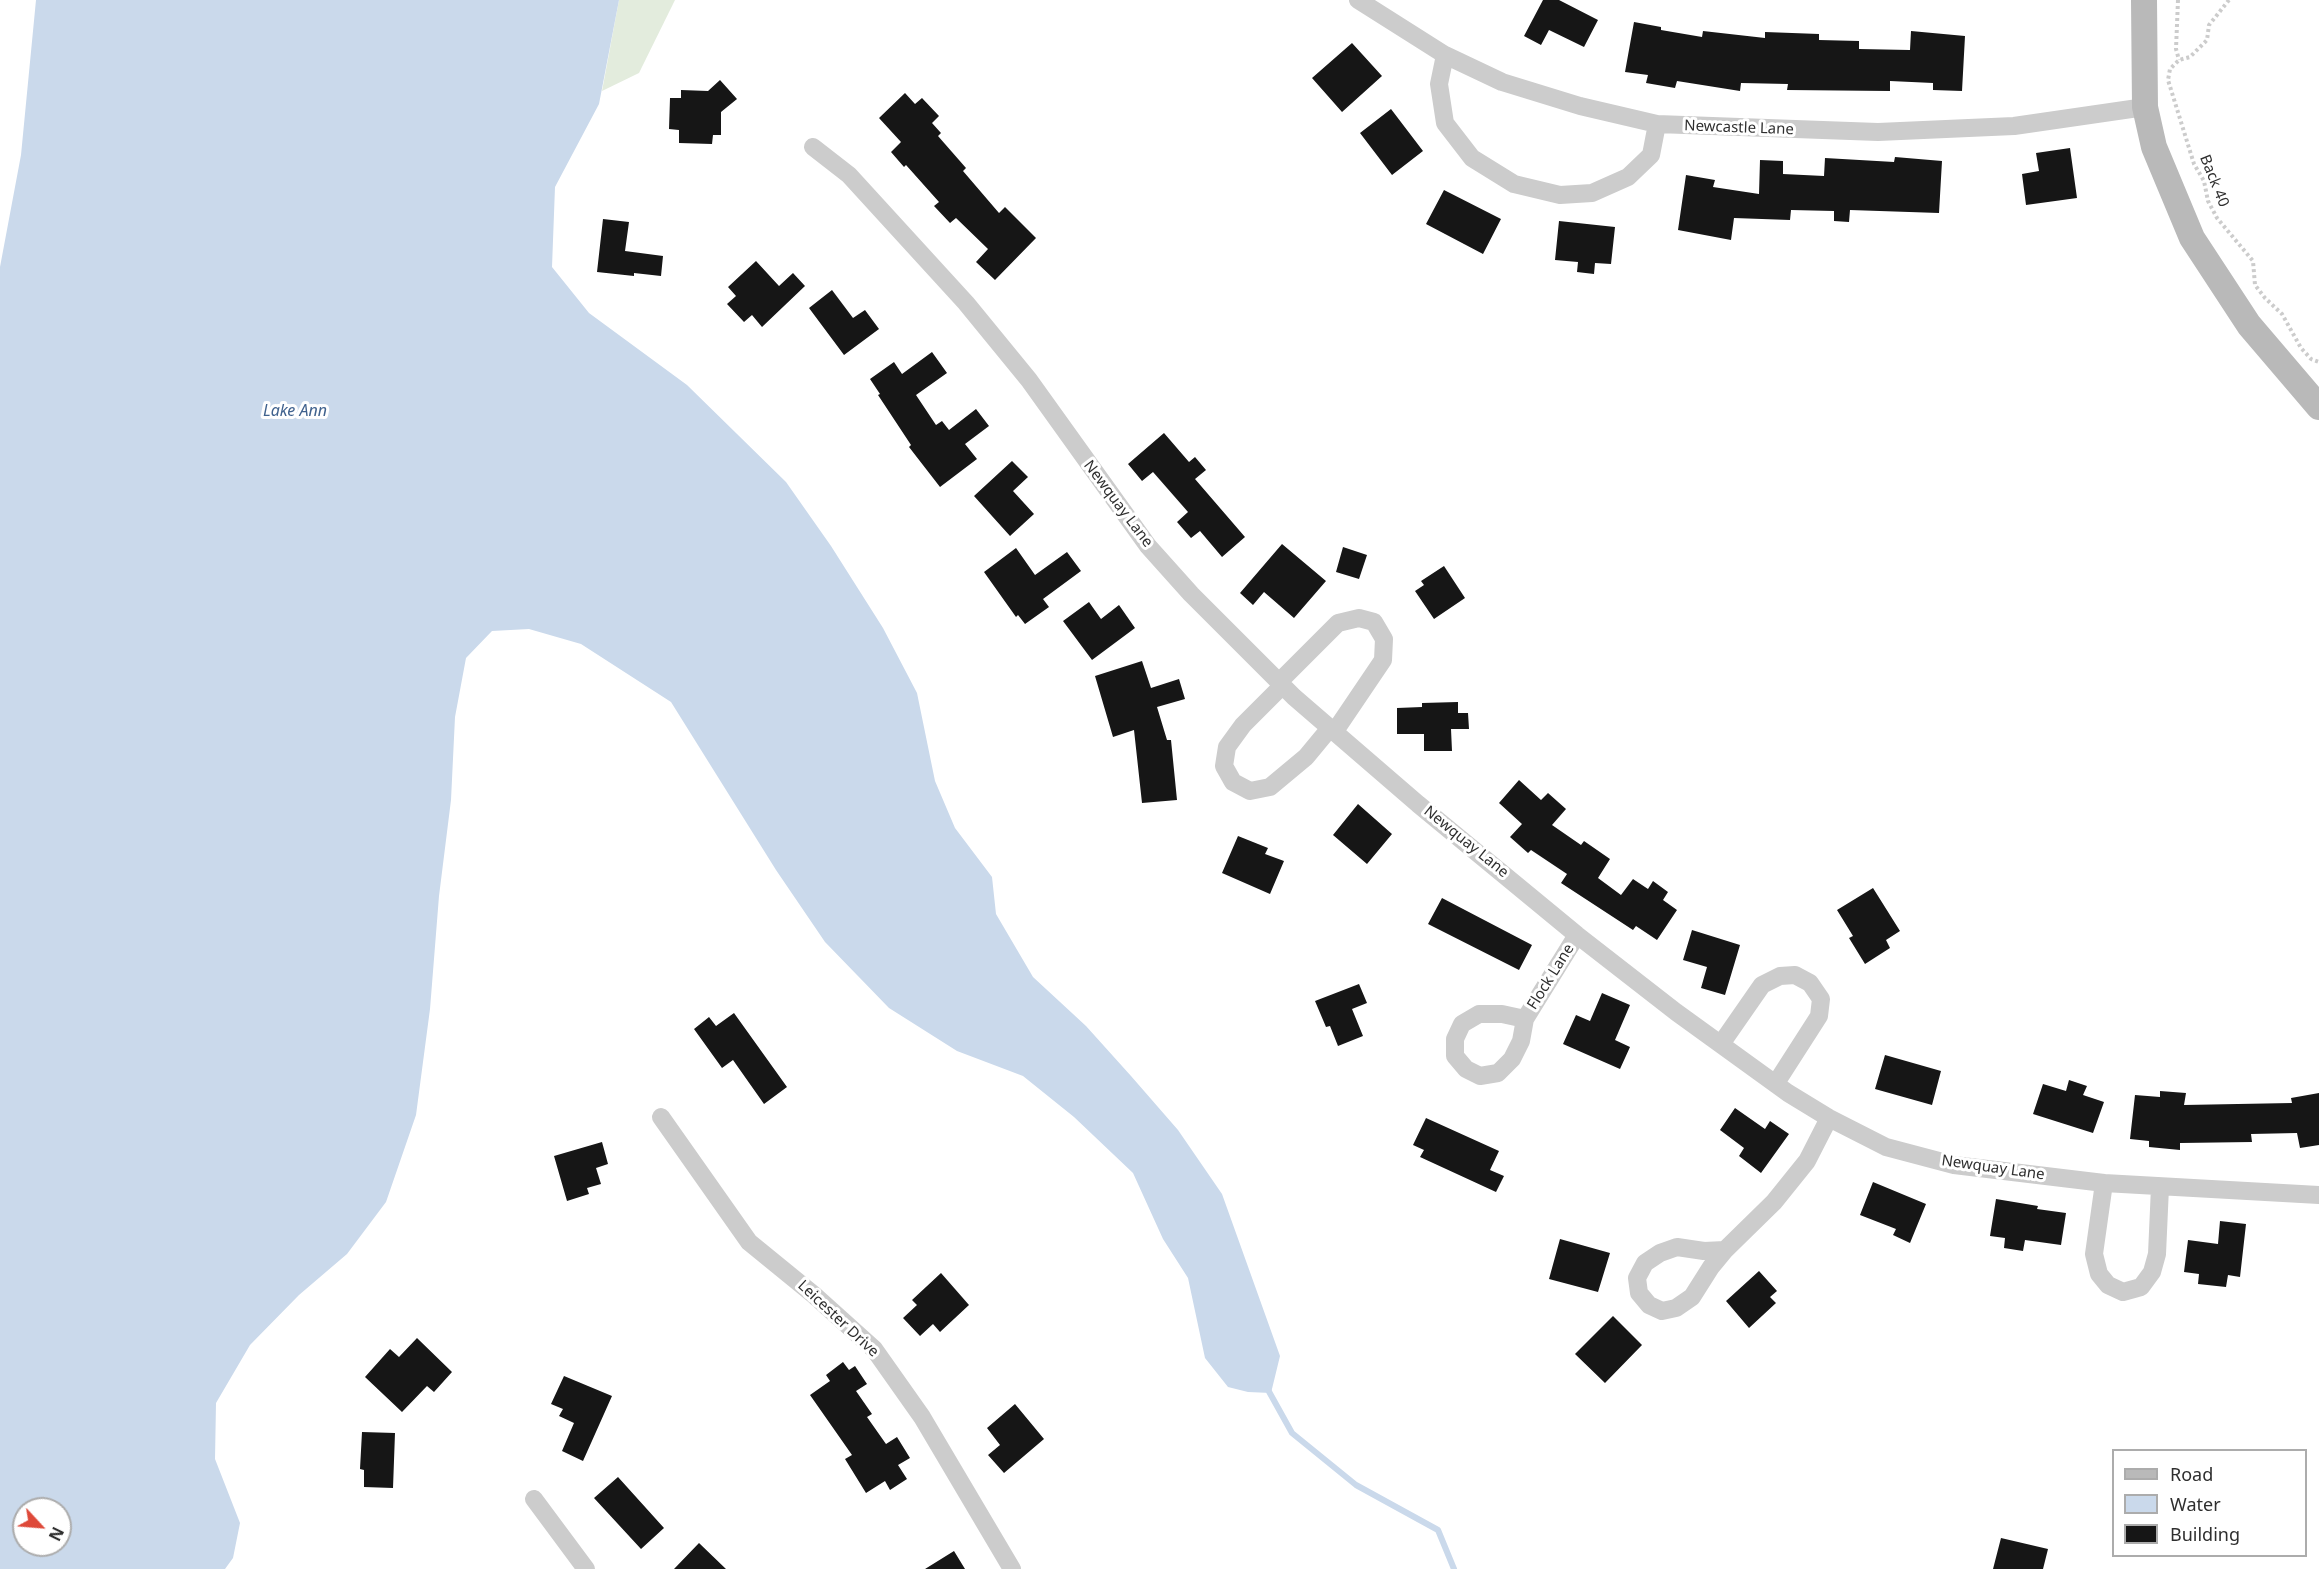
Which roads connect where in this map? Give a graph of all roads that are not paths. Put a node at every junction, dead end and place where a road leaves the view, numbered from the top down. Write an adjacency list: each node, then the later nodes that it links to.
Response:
1 (1358, 0): 3 (street, Newcastle Lane)
2 (2144, 0): 4 (main road)
3 (1445, 55): 5 (street, Newcastle Lane); 5 (street)
4 (2145, 107): 5 (street, Newcastle Lane); 7 (main road)
5 (1657, 124)
6 (813, 147): 8 (street, Newquay Lane)
7 (2319, 407)
8 (1281, 684): 9 (street, Newquay Lane); 9 (street); 9 (street)
9 (1332, 730): 10 (street, Newquay Lane)
10 (1577, 935): 11 (street, Flock Lane); 12 (street, Newquay Lane)
11 (1525, 1019)
12 (1721, 1044): 13 (street, Newquay Lane); 13 (street)
13 (1776, 1083): 15 (street, Newquay Lane)
14 (661, 1117): 22 (street, Leicester Drive)
15 (1829, 1118): 16 (street, Newquay Lane); 19 (street)
16 (2104, 1183): 17 (street, Newquay Lane); 17 (street)
17 (2160, 1187): 18 (street, Newquay Lane)
18 (2319, 1195)
19 (1725, 1250): 19 (street)
20 (534, 1498): 21 (street)
21 (586, 1569)
22 (1012, 1569)

